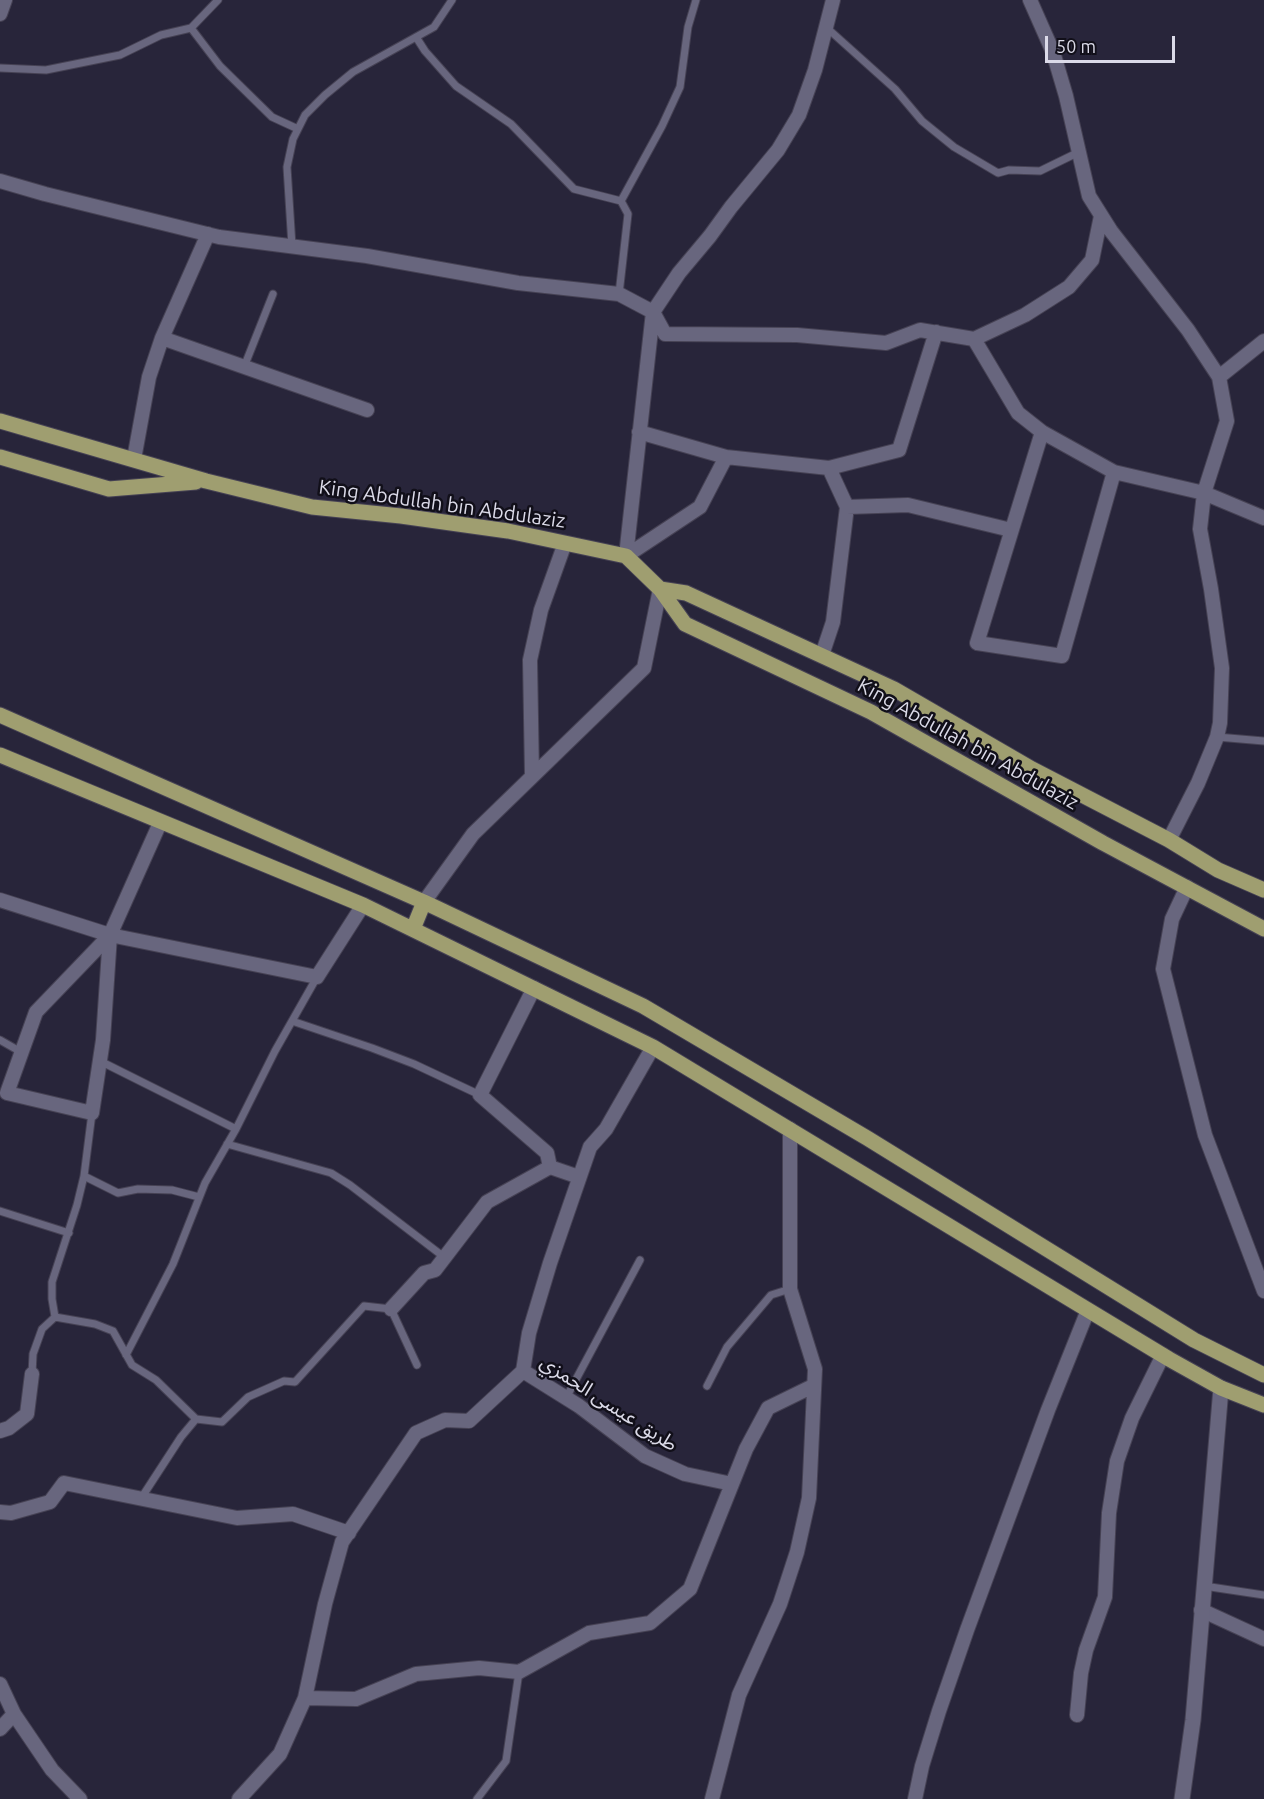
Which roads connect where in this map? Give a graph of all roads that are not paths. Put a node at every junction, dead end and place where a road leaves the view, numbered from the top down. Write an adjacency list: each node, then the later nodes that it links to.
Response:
1 (4, 0): 7 (street)
2 (218, 0): 8 (lane)
3 (452, 0): 10 (lane)
4 (696, 0): 15 (lane)
5 (833, 0): 9 (street)
6 (1030, 0): 13 (street)
7 (0, 14)
8 (191, 28): 11 (lane); 12 (lane)
9 (827, 28): 13 (lane); 21 (street)
10 (416, 37): 12 (lane); 15 (lane)
11 (0, 68)
12 (298, 129): 18 (lane)
13 (1079, 152): 16 (street)
14 (0, 181): 17 (street)
15 (621, 201): 20 (lane)
16 (1101, 216): 24 (street); 27 (street)
17 (208, 234): 18 (street); 23 (street)
18 (292, 247): 20 (street)
19 (273, 294): 26 (lane)
20 (619, 294): 21 (street)
21 (653, 312): 22 (street); 30 (street)
22 (936, 332): 24 (street); 35 (street)
23 (162, 338): 26 (street); 34 (street)
24 (974, 339): 31 (street)
25 (1264, 341): 27 (street)
26 (244, 367): 28 (street)
27 (1219, 377): 38 (street)
28 (367, 410)
29 (0, 421): 34 (main road, King Abdullah bin Abdulaziz)
30 (639, 432): 33 (street); 43 (street)
31 (1042, 432): 36 (street); 41 (street)
32 (0, 457): 37 (main road, King Abdullah bin Abdulaziz)
33 (726, 457): 35 (street); 43 (street)
34 (134, 459): 37 (main road, King Abdullah bin Abdulaziz)
35 (829, 468): 39 (street)
36 (1114, 472): 38 (street); 41 (street)
37 (206, 481): 42 (main road, King Abdullah bin Abdulaziz)
38 (1204, 493): 40 (street); 47 (street)
39 (847, 507): 41 (street); 45 (street)
40 (1264, 518)
41 (1011, 530)
42 (565, 543): 43 (main road, King Abdullah bin Abdulaziz); 50 (street)
43 (626, 556): 44 (main road, King Abdullah bin Abdulaziz)
44 (660, 589): 45 (main road, King Abdullah bin Abdulaziz); 50 (street); 53 (main road, King Abdullah bin Abdulaziz)
45 (822, 655): 52 (main road, King Abdullah bin Abdulaziz)
46 (0, 715): 56 (main road)
47 (1217, 737): 48 (lane); 52 (street)
48 (1264, 741)
49 (0, 755): 51 (main road)
50 (532, 776): 56 (street)
51 (160, 823): 57 (main road); 60 (street)
52 (1169, 840): 54 (main road, King Abdullah bin Abdulaziz)
53 (1187, 887): 59 (main road, King Abdullah bin Abdulaziz); 83 (street)
54 (1264, 890)
55 (0, 900): 60 (street)
56 (424, 902): 58 (main road); 92 (main road)
57 (363, 905): 58 (main road); 61 (street)
58 (413, 929): 62 (main road)
59 (1264, 929)
60 (110, 935): 61 (street); 66 (street); 67 (street)
61 (317, 977): 63 (lane)
62 (534, 988): 65 (main road); 69 (street)
63 (292, 1021): 69 (lane); 71 (lane)
64 (0, 1040): 66 (lane)
65 (653, 1047): 72 (main road); 76 (street)
66 (21, 1052): 68 (street)
67 (100, 1062): 70 (street); 71 (lane)
68 (3, 1093): 70 (street)
69 (480, 1095): 74 (street)
70 (92, 1113): 75 (lane)
71 (236, 1129): 73 (lane)
72 (790, 1129): 82 (street); 85 (main road)
73 (227, 1144): 77 (lane); 80 (lane)
74 (550, 1167): 76 (street); 80 (street)
75 (84, 1176): 77 (lane); 79 (lane)
76 (579, 1177): 90 (street)
77 (199, 1197): 87 (lane)
78 (0, 1211): 79 (lane)
79 (69, 1233): 86 (lane)
80 (444, 1257): 84 (street)
81 (640, 1260): 96 (lane)
82 (790, 1289): 93 (lane); 94 (street)
83 (1264, 1291)
84 (392, 1309): 89 (lane); 98 (lane)
85 (1088, 1310): 88 (main road); 118 (street)
86 (55, 1317): 87 (lane); 91 (lane)
87 (126, 1355): 98 (lane)
88 (1163, 1355): 95 (main road); 112 (street)
89 (417, 1365)
90 (523, 1371): 96 (street, طريق عيسى الحمزي); 103 (street, طريق عيسى الحمزي)
91 (32, 1374): 99 (street)
92 (1264, 1375)
93 (707, 1386)
94 (813, 1386): 100 (street); 117 (street)
95 (1221, 1388): 97 (main road); 104 (street)
96 (566, 1398): 100 (street, طريق عيسى الحمزي)
97 (1264, 1405)
98 (196, 1419): 101 (lane)
99 (0, 1431)
100 (732, 1484): 108 (street)
101 (140, 1500): 102 (street); 103 (street)
102 (0, 1512)
103 (349, 1533): 110 (street, طريق عيسى الحمزي)
104 (1204, 1586): 105 (lane); 106 (street)
105 (1264, 1595)
106 (1201, 1611): 107 (street); 119 (street)
107 (1264, 1639)
108 (519, 1672): 110 (street); 116 (lane)
109 (0, 1684): 111 (street)
110 (305, 1698): 115 (street, طريق عيسى الحمزي)
111 (14, 1714): 113 (street); 114 (street)
112 (1077, 1715)
113 (0, 1730)
114 (80, 1799)
115 (239, 1799)
116 (477, 1799)
117 (712, 1799)
118 (915, 1799)
119 (1182, 1799)

